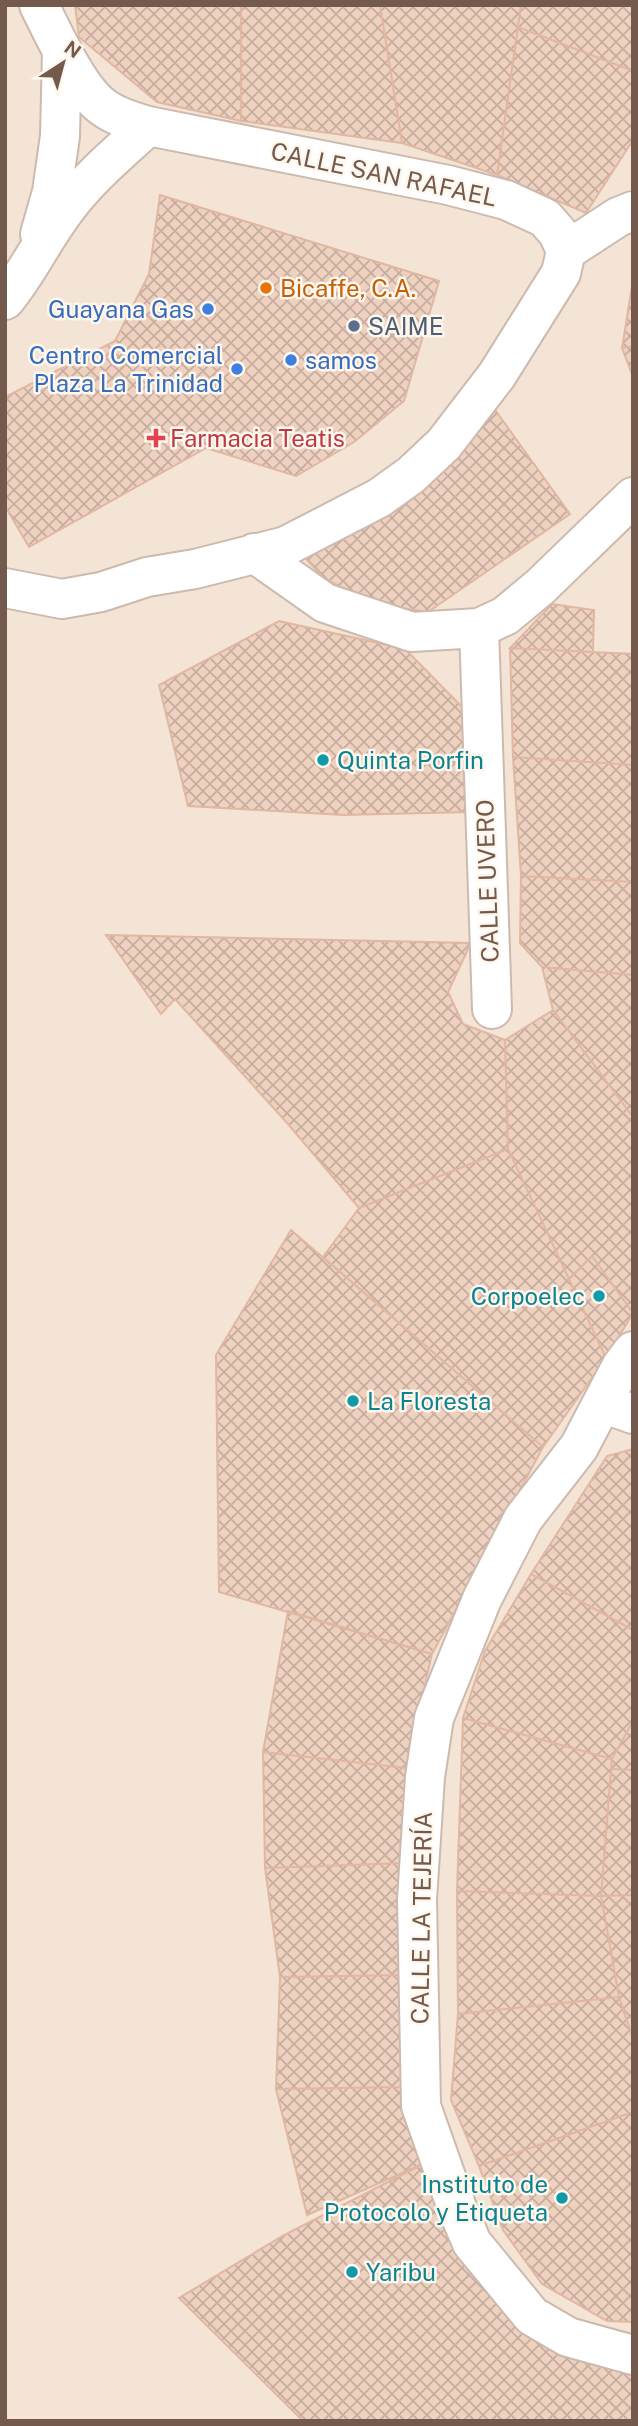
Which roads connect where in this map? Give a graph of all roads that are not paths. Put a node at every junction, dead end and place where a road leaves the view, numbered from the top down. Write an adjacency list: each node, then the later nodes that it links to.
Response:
1 (39, 5): 2 (street, CALLE SAN RAFAEL)
2 (62, 51): 3 (street, CALLE SAN RAFAEL); 6 (street)
3 (148, 126): 5 (street, CALLE SAN RAFAEL); 6 (street)
4 (628, 205): 5 (street)
5 (566, 251): 9 (street)
6 (32, 262): 7 (street)
7 (5, 300)
8 (633, 497): 11 (street)
9 (254, 553): 10 (street); 11 (street)
10 (5, 588)
11 (479, 628): 12 (street, CALLE UVERO)
12 (492, 1009)
13 (633, 1350): 14 (street, CALLE LA TEJERÍA)
14 (617, 1409): 15 (street, CALLE LA TEJERÍA)
15 (633, 2354)

